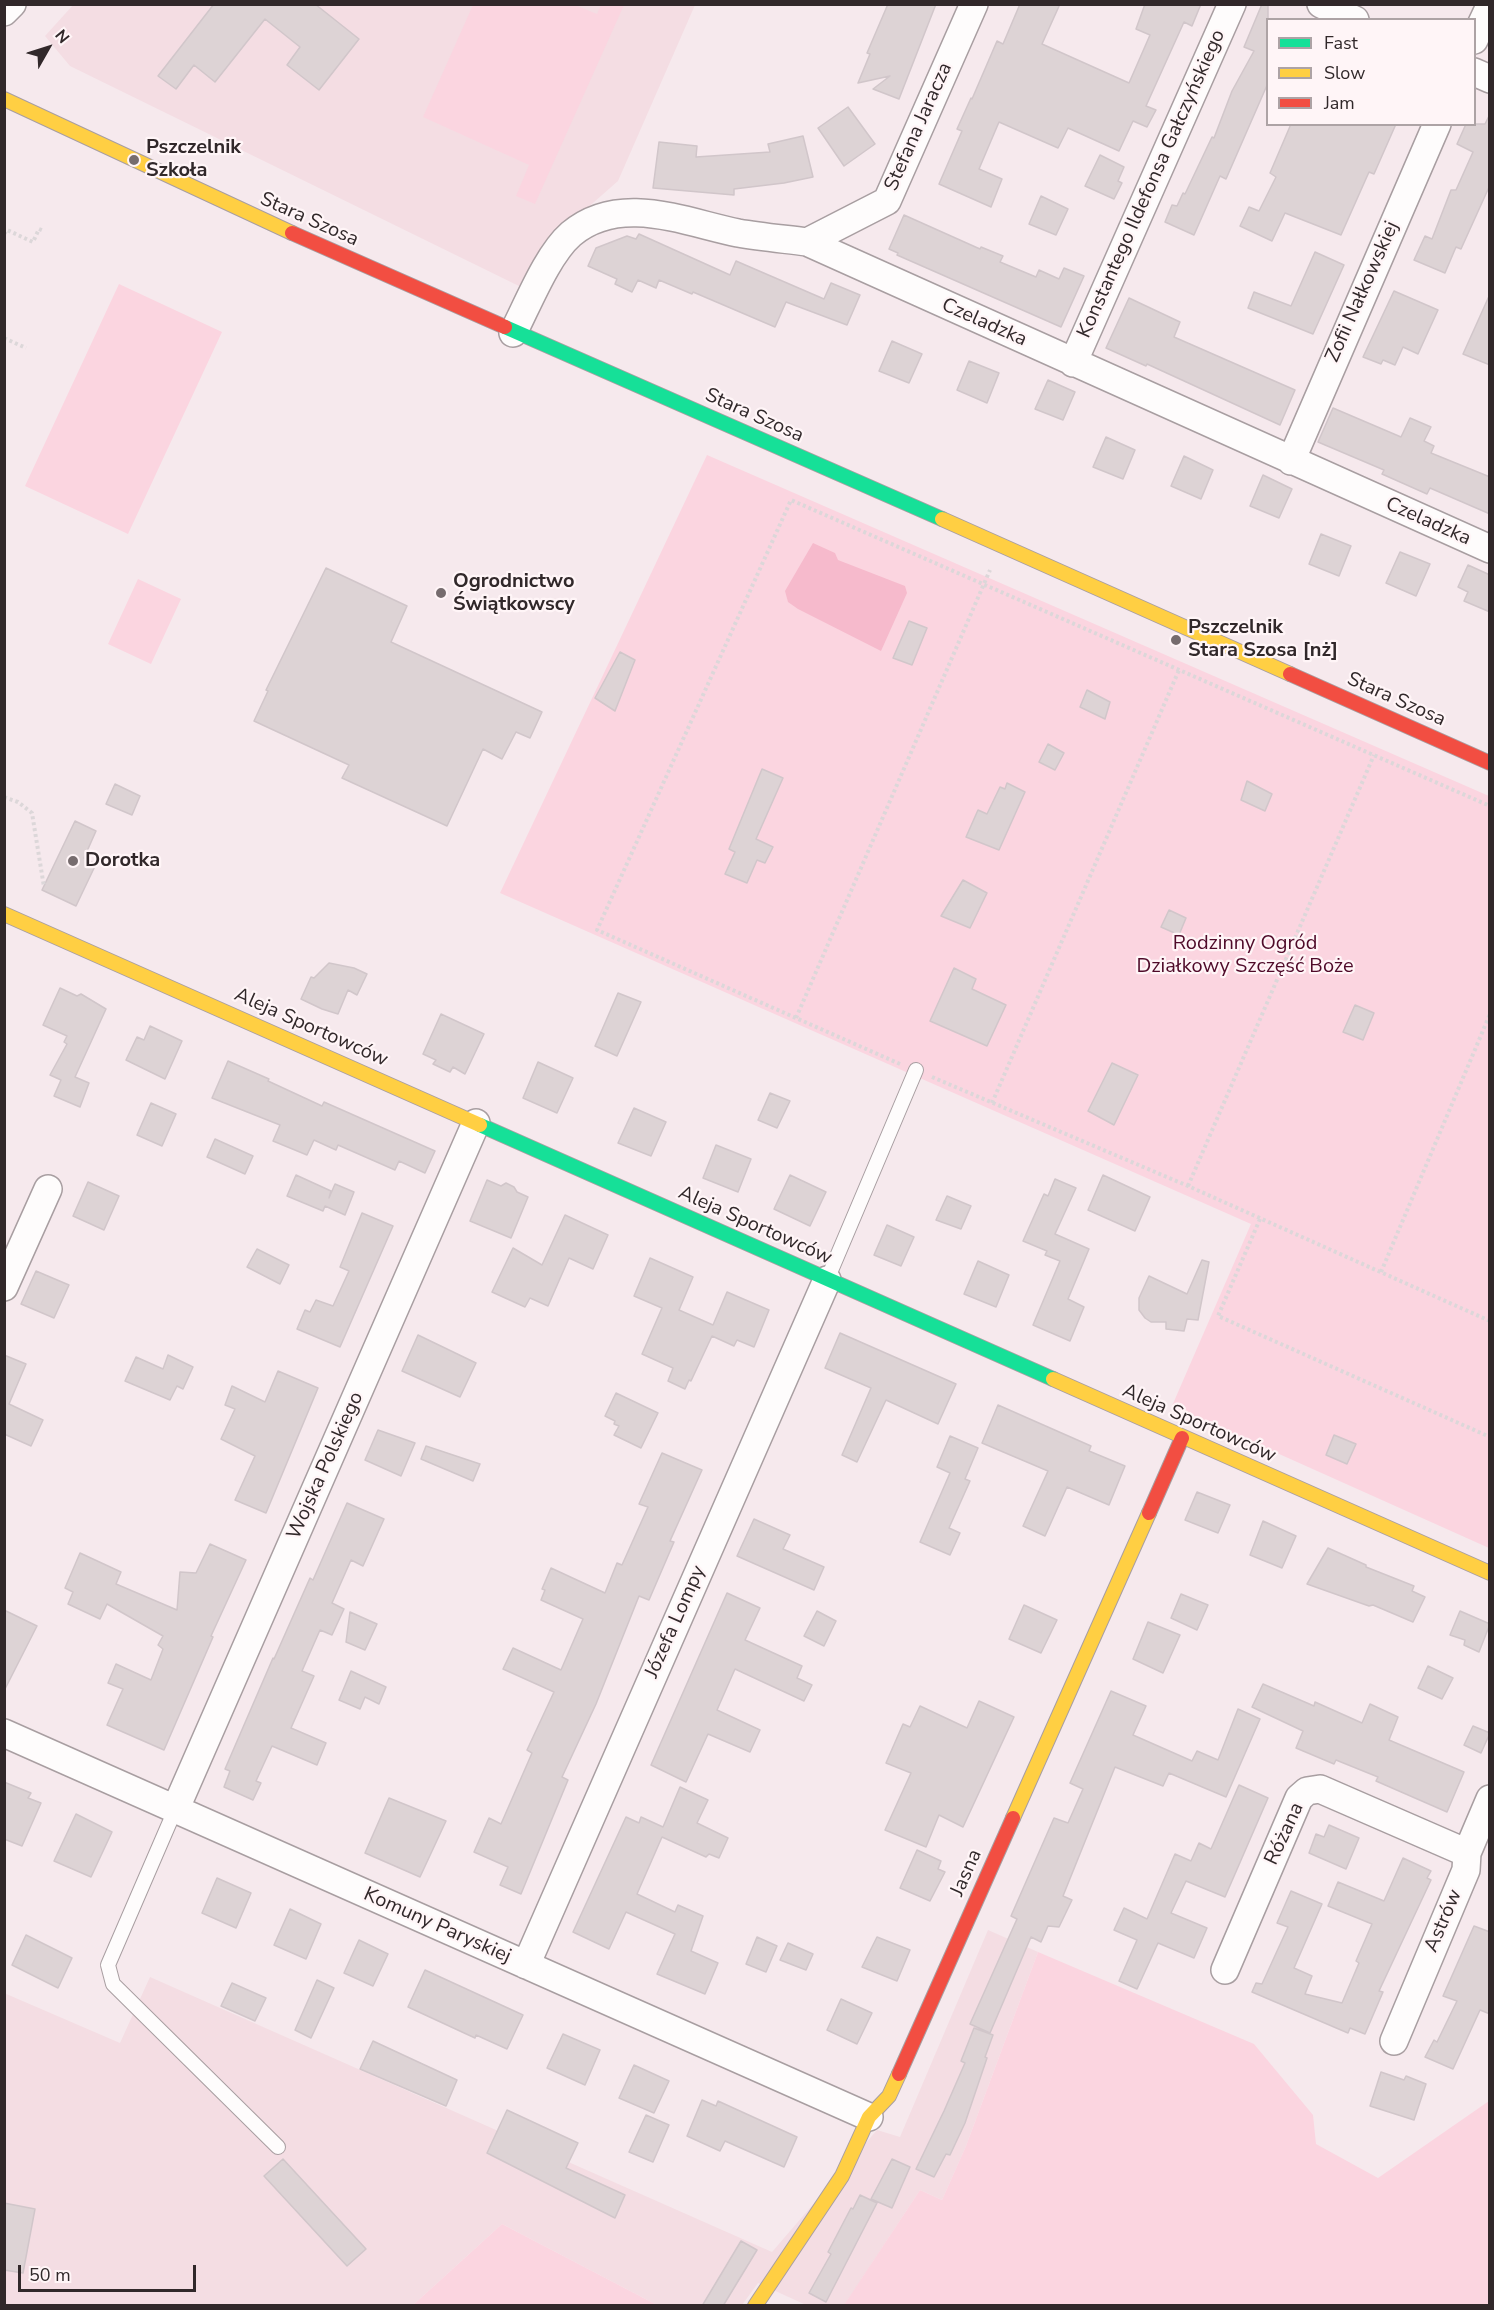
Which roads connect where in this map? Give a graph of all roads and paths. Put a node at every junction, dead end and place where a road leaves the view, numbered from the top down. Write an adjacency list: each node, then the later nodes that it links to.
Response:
1 (12, 4): 6 (street)
2 (974, 4): 15 (street, Stefana Jaracza)
3 (1232, 4): 19 (street, Konstantego Ildefonsa Gałczyńskiego)
4 (1321, 4): 7 (street)
5 (1490, 6): 8 (street)
6 (4, 12)
7 (1351, 18)
8 (1476, 36)
9 (1476, 73): 10 (street)
10 (1490, 79)
11 (4, 99): 16 (street, Stara Szosa)
12 (1436, 126): 20 (street, Zofii Nałkowskiej)
13 (44, 231): 14 (path)
14 (4, 234)
15 (807, 242): 16 (street, Czeladzka); 19 (street, Czeladzka)
16 (513, 333): 25 (street, Stara Szosa)
17 (4, 338): 18 (path)
18 (26, 348)
19 (1073, 363): 20 (street, Czeladzka)
20 (1291, 461): 21 (street, Czeladzka)
21 (1490, 549)
22 (984, 584): 23 (path); 31 (path); 31 (path)
23 (1179, 670): 24 (path); 33 (path)
24 (1374, 755): 27 (path); 35 (path)
25 (1490, 763)
26 (4, 797): 28 (path)
27 (1490, 806)
28 (44, 887)
29 (4, 914): 34 (street, Aleja Sportowców)
30 (1490, 1014): 38 (path)
31 (796, 1018): 32 (path)
32 (916, 1070): 33 (path); 39 (lane)
33 (992, 1103): 35 (path)
34 (476, 1123): 39 (street, Aleja Sportowców); 47 (street, Wojska Polskiego)
35 (1188, 1186): 37 (path)
36 (48, 1189): 40 (street)
37 (1260, 1219): 38 (path); 42 (path)
38 (1381, 1272): 41 (path)
39 (827, 1280): 43 (street, Aleja Sportowców); 49 (street, Józefa Lompy)
40 (4, 1287)
41 (1490, 1321)
42 (1490, 1437)
43 (1182, 1438): 44 (street, Aleja Sportowców); 52 (street, Jasna)
44 (1490, 1573)
45 (4, 1733): 47 (street, Komuny Paryskiej)
46 (1490, 1799): 48 (street, Astrów)
47 (175, 1810): 49 (street, Komuny Paryskiej); 53 (lane)
48 (1467, 1852): 50 (street, Różana); 51 (street, Astrów)
49 (526, 1965): 52 (street, Komuny Paryskiej)
50 (1225, 1970)
51 (1394, 2041)
52 (869, 2117): 54 (street, Jasna)
53 (278, 2147)
54 (755, 2306)

